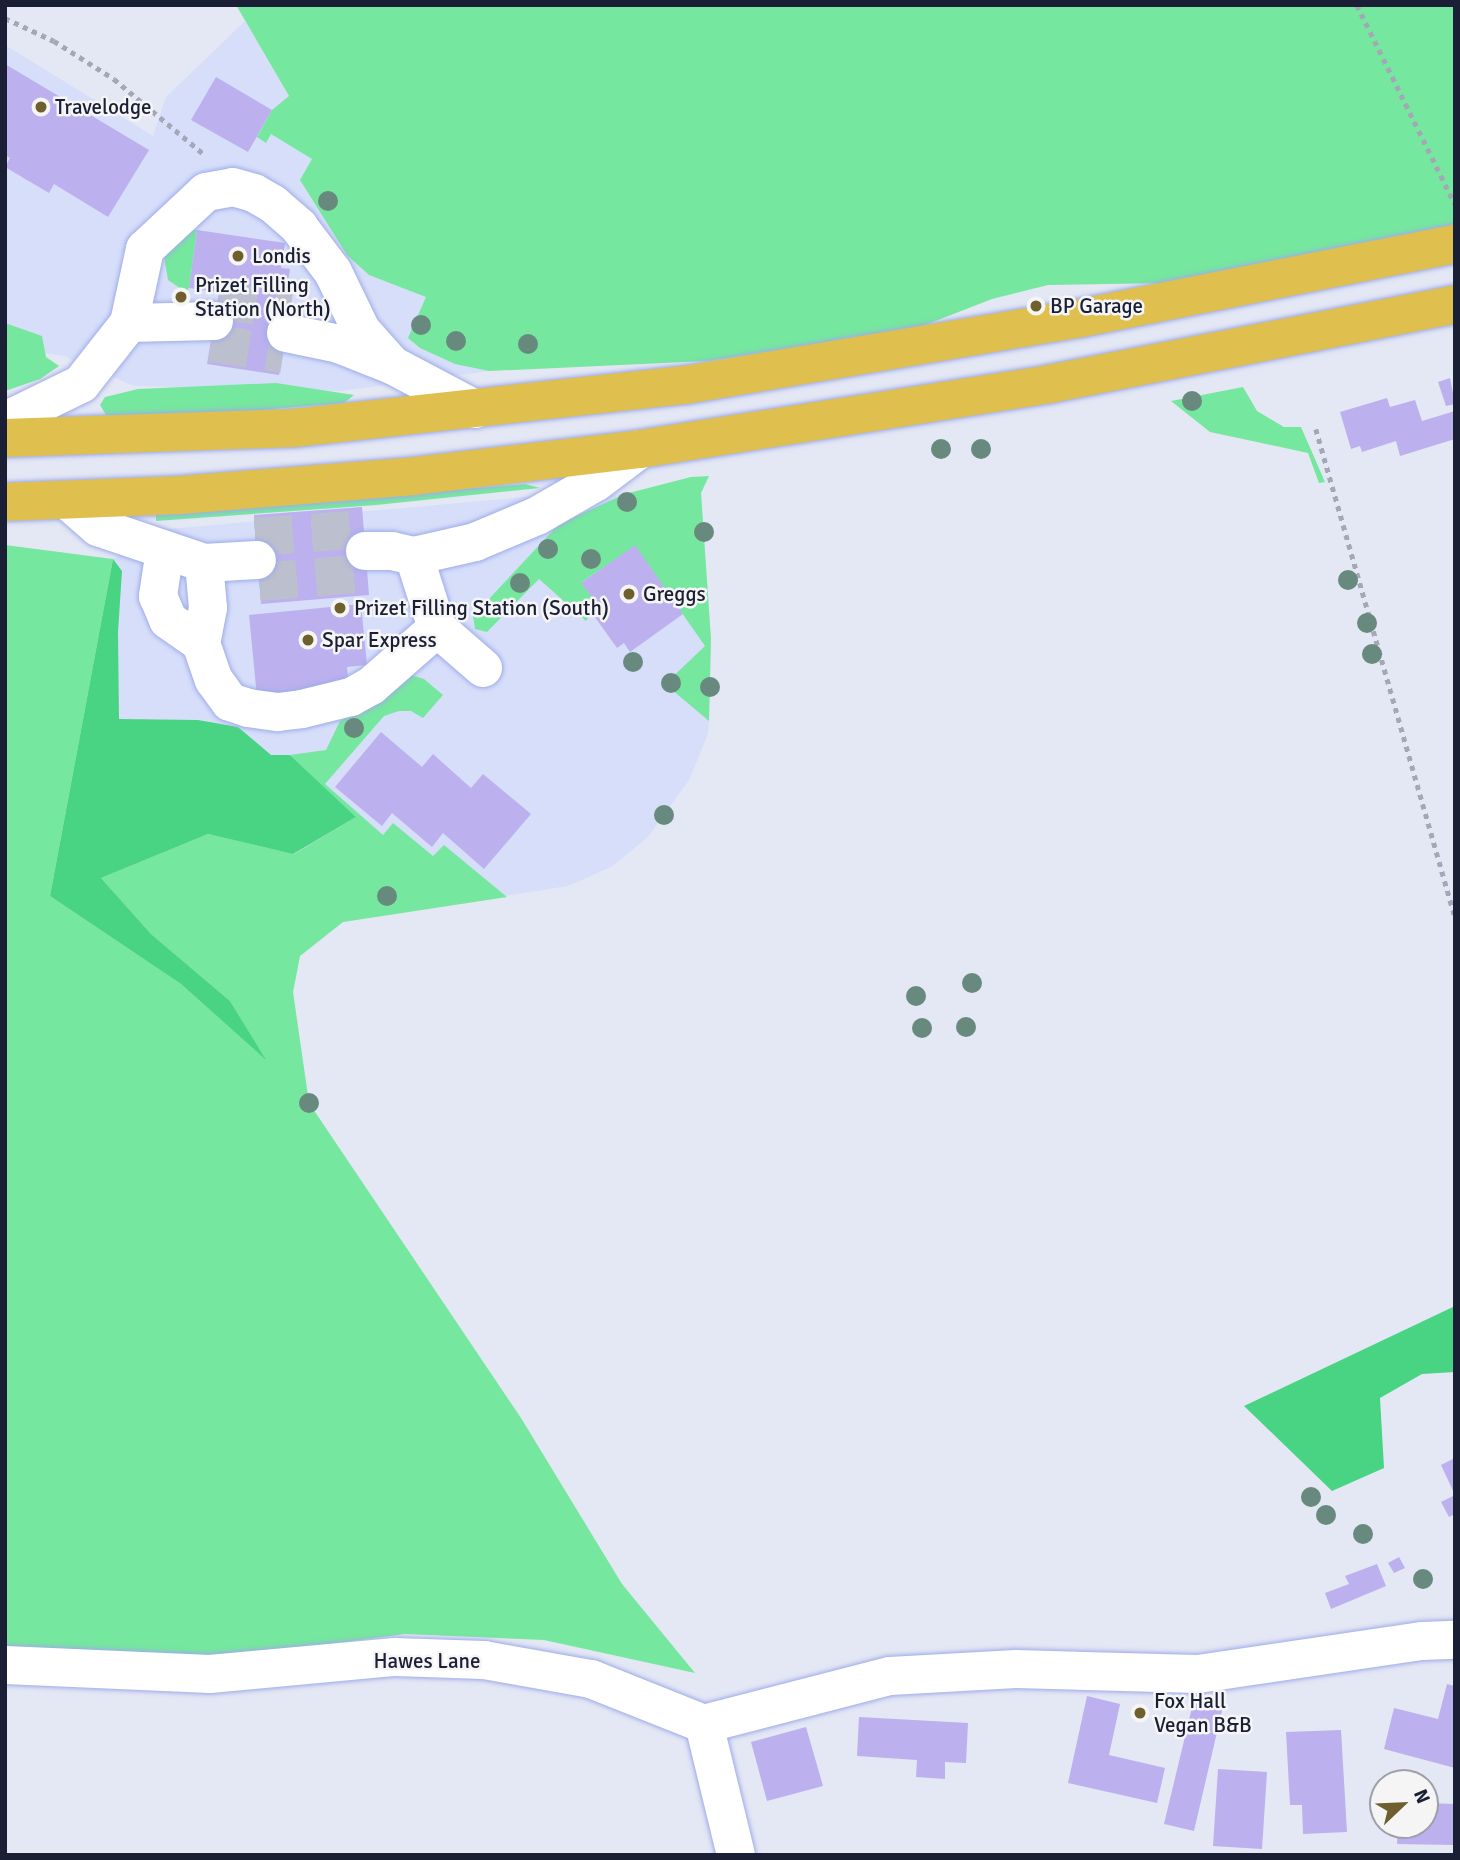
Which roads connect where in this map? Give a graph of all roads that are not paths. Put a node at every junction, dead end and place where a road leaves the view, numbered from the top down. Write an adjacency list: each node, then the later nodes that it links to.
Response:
1 (1455, 244): 7 (highway)
2 (1455, 304): 10 (highway)
3 (214, 321): 4 (street)
4 (126, 323): 5 (street); 8 (street)
5 (361, 330): 6 (street); 6 (street)
6 (392, 365): 7 (street)
7 (475, 410): 9 (highway)
8 (5, 421)
9 (5, 438)
10 (640, 449): 11 (highway); 16 (street)
11 (68, 501): 12 (highway); 13 (street)
12 (5, 502)
13 (165, 550): 15 (street); 17 (street)
14 (257, 560): 15 (street)
15 (204, 563): 17 (street)
16 (437, 628): 17 (street); 18 (street)
17 (201, 643)
18 (483, 668)
19 (1455, 1640): 21 (street)
20 (5, 1665): 21 (street, Hawes Lane)
21 (704, 1724): 22 (street)
22 (736, 1855)

